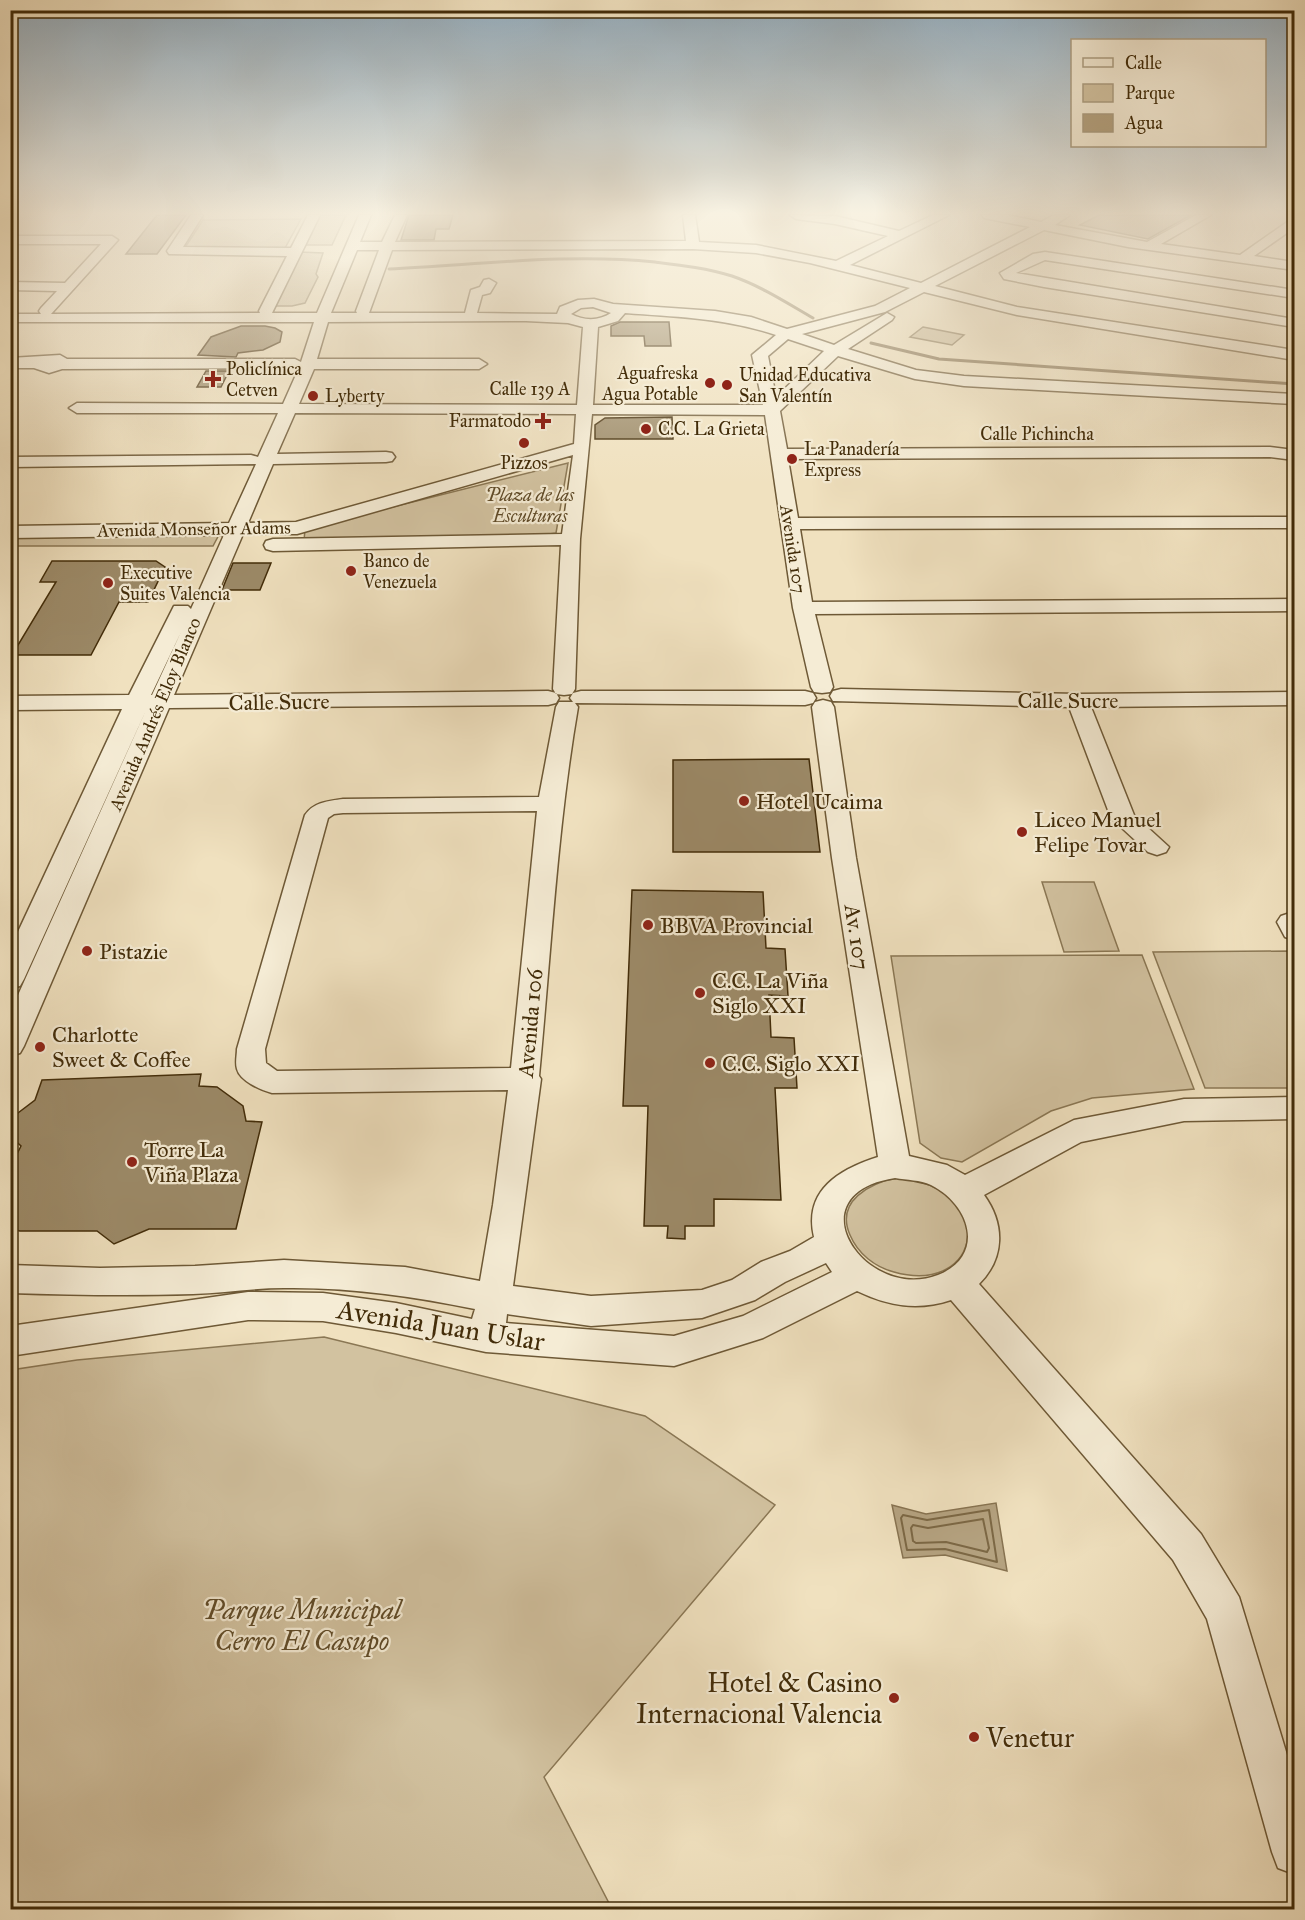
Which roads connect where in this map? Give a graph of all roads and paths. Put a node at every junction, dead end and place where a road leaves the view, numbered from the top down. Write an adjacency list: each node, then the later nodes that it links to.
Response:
1 (52, 305): 16 (street)
2 (269, 305): 17 (street)
3 (321, 305): 23 (street, Avenida Andrés Eloy Blanco)
4 (322, 305): 23 (street, Avenida Andrés Eloy Blanco)
5 (365, 305): 18 (street)
6 (473, 305): 19 (street)
7 (590, 305): 21 (street)
8 (597, 305): 22 (street)
9 (891, 305): 28 (street)
10 (905, 305): 29 (street)
11 (990, 305): 20 (street)
12 (1023, 305): 20 (street)
13 (1180, 305): 14 (street)
14 (1189, 306): 26 (street)
15 (10, 311): 16 (street)
16 (46, 311): 17 (street)
17 (266, 311): 23 (street)
18 (363, 311): 19 (street); 23 (street)
19 (471, 311): 21 (street)
20 (1017, 311): 31 (street)
21 (568, 313): 23 (street); 25 (street)
22 (614, 313): 25 (street); 27 (street); 28 (street)
23 (317, 315): 24 (street); 33 (street, Avenida Andrés Eloy Blanco)
24 (10, 318)
25 (591, 323): 39 (street, Avenida 106)
26 (1294, 323)
27 (753, 330): 28 (street); 30 (street, Avenida 107)
28 (784, 337): 29 (street); 30 (street)
29 (831, 354): 35 (street); 41 (street)
30 (760, 355): 41 (street, Avenida 107)
31 (1294, 355)
32 (10, 363): 33 (street)
33 (301, 364): 34 (street); 40 (street, Avenida Andrés Eloy Blanco)
34 (479, 364)
35 (1012, 388): 36 (street); 37 (street)
36 (1294, 399)
37 (1294, 406)
38 (77, 408): 40 (street, Calle 139 A)
39 (584, 409): 40 (street, Calle 139 A); 41 (street, Calle 139 A); 42 (street, Avenida 106)
40 (280, 410): 46 (street, Avenida Andrés Eloy Blanco)
41 (772, 410): 43 (street, Avenida 107)
42 (582, 447): 51 (street, Avenida Monseñor Adams); 53 (street, Avenida 106)
43 (779, 454): 44 (street, Calle Pichincha); 49 (street, Avenida 107)
44 (1294, 454)
45 (386, 457): 46 (street)
46 (258, 460): 47 (street); 52 (street, Avenida Andrés Eloy Blanco)
47 (10, 462)
48 (1294, 522): 49 (street)
49 (790, 525): 56 (street, Avenida 107)
50 (10, 532): 52 (street, Avenida Monseñor Adams)
51 (274, 537): 52 (street, Avenida Monseñor Adams); 53 (street, Avenida Monseñor Adams)
52 (224, 538): 54 (street, Avenida Monseñor Adams); 61 (street, Avenida Andrés Eloy Blanco)
53 (571, 539): 58 (street, Avenida 106)
54 (10, 546)
55 (1294, 605): 56 (street)
56 (803, 608): 57 (street, Avenida 107)
57 (823, 697): 58 (street, Calle Sucre); 60 (street, Calle Sucre); 69 (street, Av. 107)
58 (565, 698): 61 (street, Calle Sucre); 63 (street, Avenida 106)
59 (1294, 699): 60 (street, Calle Sucre)
60 (1078, 701): 64 (street)
61 (148, 703): 62 (street, Calle Sucre); 65 (street, Avenida Andrés Eloy Blanco); 66 (street, Avenida Andrés Eloy Blanco)
62 (10, 704)
63 (550, 804): 67 (street, Avenida 106); 67 (street)
64 (1157, 847)
65 (10, 979)
66 (10, 1046)
67 (526, 1079): 75 (street, Avenida 106)
68 (1294, 1108): 70 (street)
69 (895, 1166): 70 (street); 71 (street)
70 (963, 1191): 74 (street)
71 (832, 1243): 72 (street); 75 (street, Avenida Juan Uslar)
72 (858, 1275): 74 (street); 76 (street, Avenida Juan Uslar)
73 (10, 1279): 75 (street, Avenida Juan Uslar)
74 (957, 1283): 78 (street)
75 (494, 1298): 76 (street, Avenida 106)
76 (486, 1337): 77 (street, Avenida Juan Uslar)
77 (10, 1341)
78 (1294, 1852)

